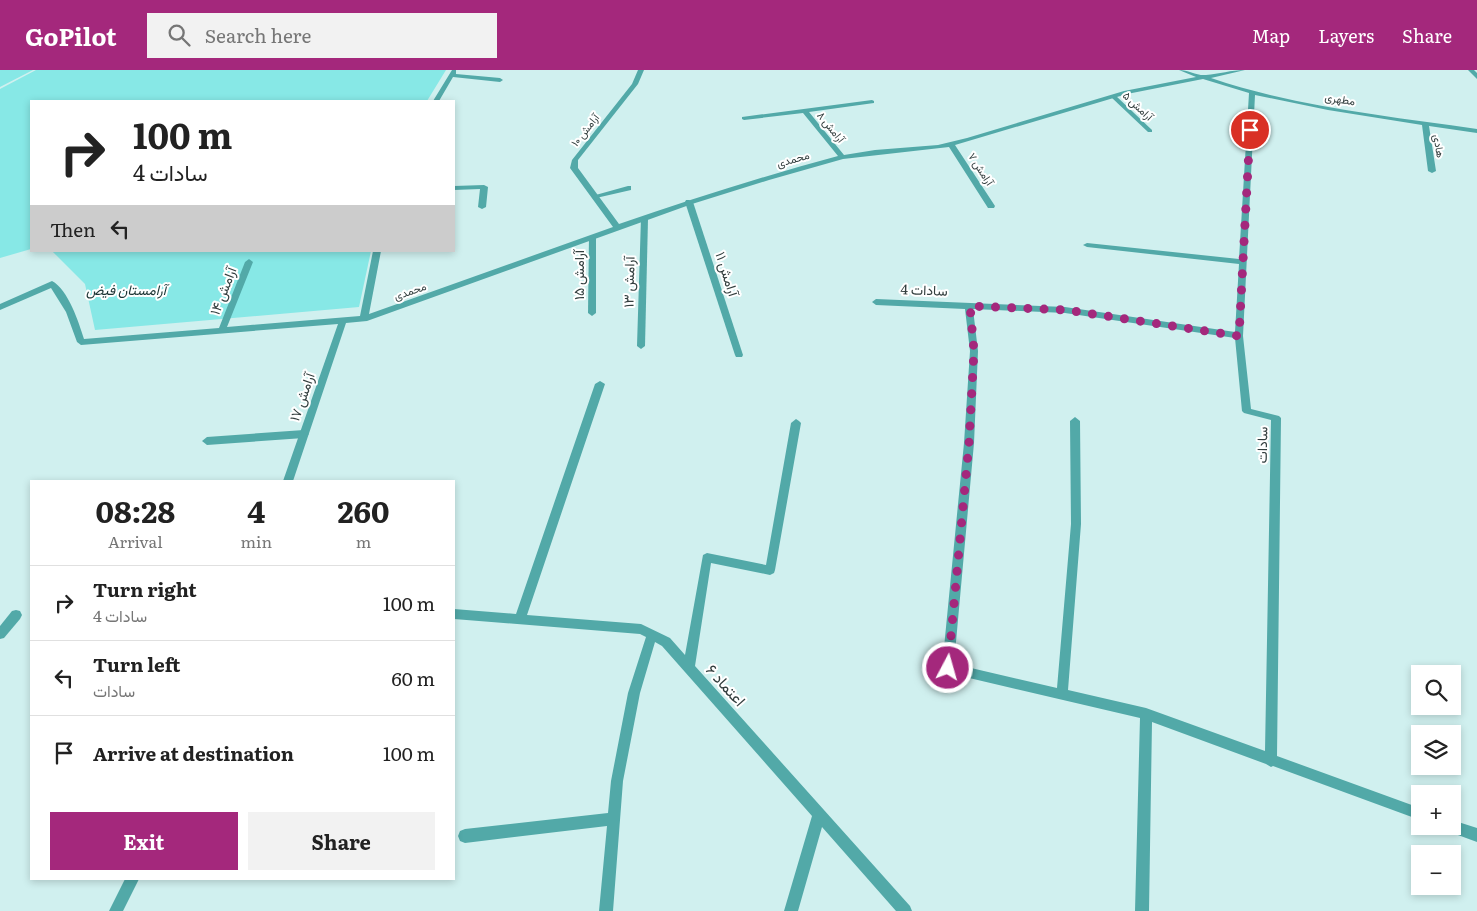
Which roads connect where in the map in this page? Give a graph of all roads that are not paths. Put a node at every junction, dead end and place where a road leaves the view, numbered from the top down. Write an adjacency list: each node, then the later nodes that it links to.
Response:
1 (641, 70): 23 (street, آرامش ۱۰)
2 (1182, 70): 7 (street, مطهری)
3 (1242, 70): 7 (street, محمدی)
4 (1471, 70): 6 (street)
5 (453, 73): 8 (street); 11 (street)
6 (1477, 77)
7 (1202, 78): 9 (street, مطهری); 10 (street, محمدی)
8 (500, 80)
9 (1252, 93): 15 (street, مطهری); 33 (street, سادات)
10 (1113, 96): 16 (street, آرامش ۵); 18 (street, محمدی)
11 (437, 100)
12 (872, 102): 13 (street)
13 (805, 110): 14 (street); 19 (street, آرامش ۸)
14 (744, 118)
15 (1425, 123): 17 (street, مطهری); 20 (street, هادی)
16 (1150, 131)
17 (1477, 131)
18 (951, 144): 19 (street, محمدی); 25 (street, آرامش ۷)
19 (842, 157): 24 (street, محمدی)
20 (1432, 171)
21 (455, 188): 26 (street)
22 (628, 188): 23 (street)
23 (596, 196): 28 (street, آرامش ۱۰)
24 (689, 202): 27 (street, محمدی); 43 (street, آرامش ۱۱)
25 (991, 206)
26 (482, 207)
27 (644, 219): 28 (street, محمدی); 42 (street, آرامش ۱۳)
28 (618, 228): 29 (street, محمدی)
29 (592, 238): 37 (street, آرامش ۱۵); 38 (street, محمدی)
30 (1087, 244): 33 (street)
31 (377, 252): 38 (street)
32 (249, 262): 40 (street, آرامش ۱۴)
33 (1243, 262): 41 (street, سادات)
34 (876, 302): 35 (street, سادات 4)
35 (970, 306): 41 (street, سادات 4); 56 (street)
36 (0, 307): 40 (street, محمدی)
37 (592, 313)
38 (364, 319): 39 (street, محمدی)
39 (343, 321): 40 (street, محمدی); 47 (street, آرامش ۱۷)
40 (222, 330)
41 (1239, 336): 58 (street, سادات)
42 (641, 346)
43 (739, 355)
44 (600, 384): 52 (street)
45 (1075, 421): 56 (street)
46 (796, 423): 55 (street)
47 (304, 434): 48 (street); 49 (street, آرامش ۱۷)
48 (207, 441)
49 (288, 480)
50 (16, 614): 53 (street)
51 (455, 614): 52 (street, اعتماد ۶)
52 (520, 620): 54 (street, اعتماد ۶)
53 (0, 634)
54 (652, 635): 55 (street, اعتماد ۶); 61 (street)
55 (689, 668): 60 (street, اعتماد ۶)
56 (1062, 694): 57 (street)
57 (1146, 714): 58 (street); 70 (street)
58 (1272, 761): 59 (street)
59 (1411, 811)
60 (819, 814): 68 (street); 69 (street, اعتماد ۶)
61 (613, 819): 64 (street); 67 (street)
62 (1461, 829): 63 (street)
63 (1477, 835)
64 (465, 836)
65 (132, 880): 66 (street)
66 (116, 911)
67 (606, 911)
68 (791, 911)
69 (905, 911)
70 (1142, 911)

